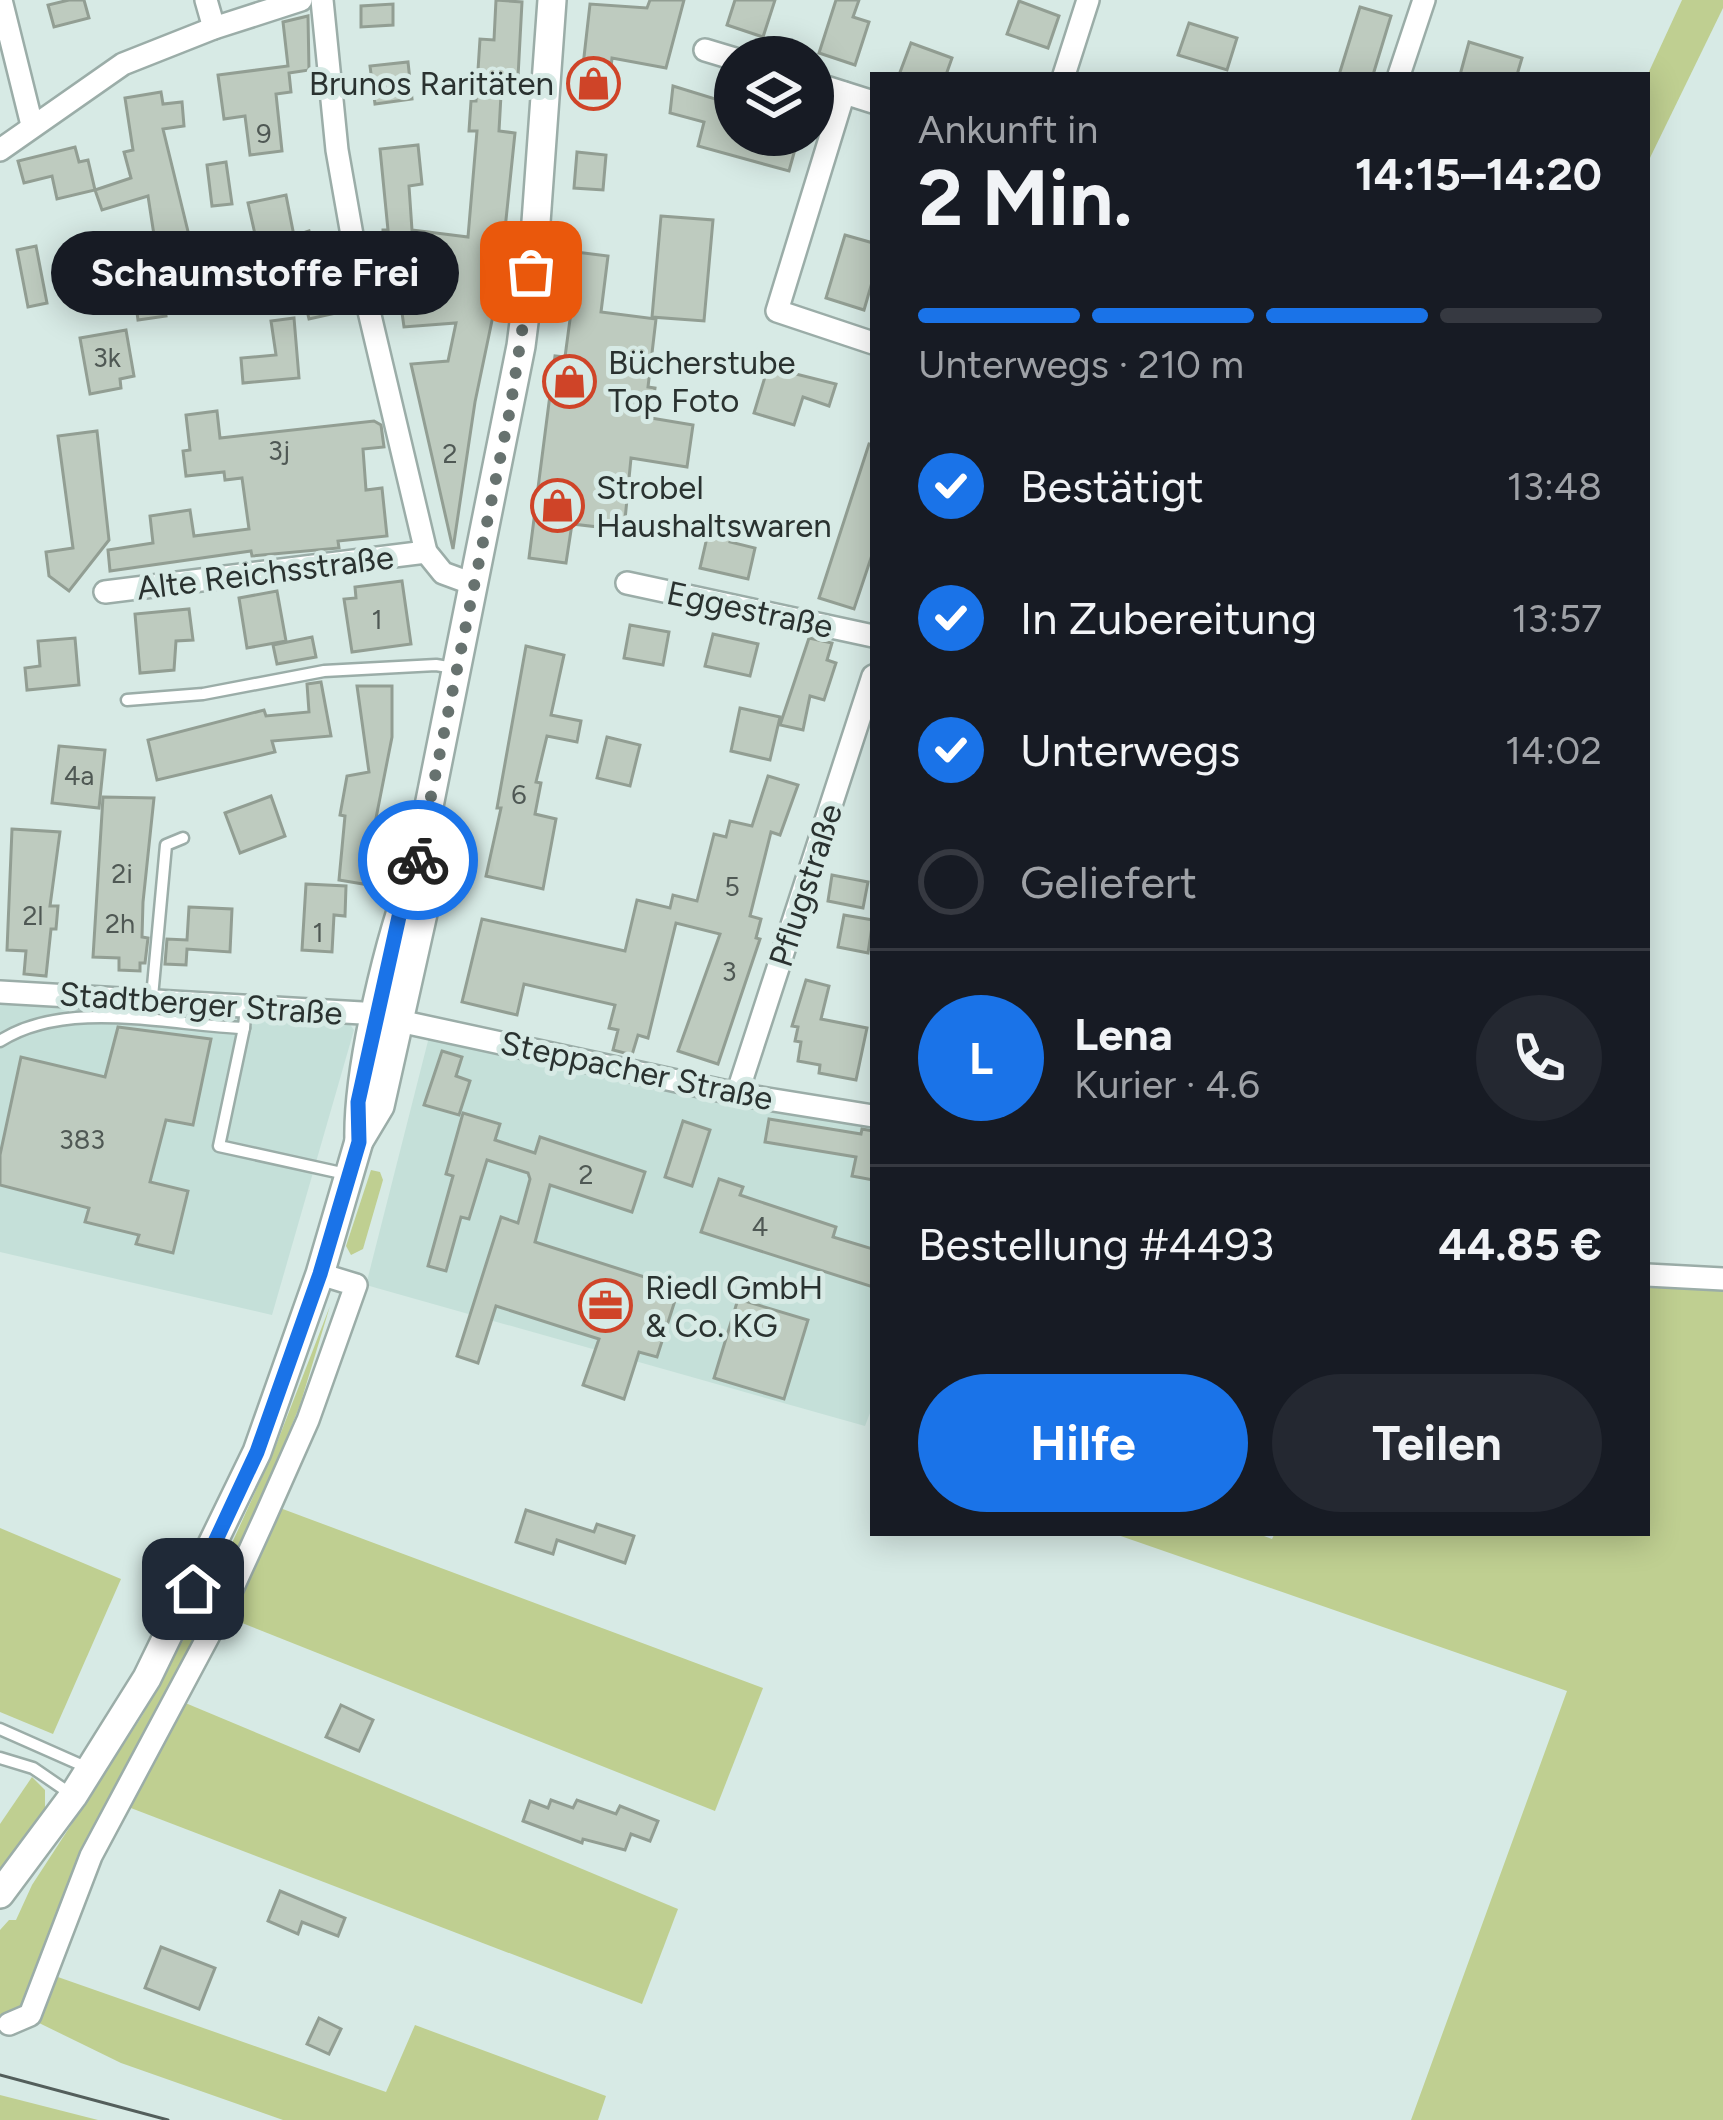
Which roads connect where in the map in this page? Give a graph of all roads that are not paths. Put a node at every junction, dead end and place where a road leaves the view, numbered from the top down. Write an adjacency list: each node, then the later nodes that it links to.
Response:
1 (1, 0): 16 (street)
2 (206, 0): 8 (street)
3 (301, 0): 8 (street)
4 (322, 0): 19 (street, Alte Reichsstraße)
5 (552, 0): 21 (street)
6 (1088, 0): 11 (street)
7 (1424, 0): 12 (street)
8 (214, 28): 16 (street)
9 (705, 50): 10 (street)
10 (714, 53)
11 (1065, 72)
12 (1400, 72)
13 (834, 90): 14 (street)
14 (844, 93): 15 (street); 18 (street)
15 (870, 101)
16 (32, 125): 17 (street)
17 (0, 150)
18 (870, 342)
19 (425, 552): 21 (street, Alte Reichsstraße); 22 (street, Alte Reichsstraße)
20 (627, 583): 23 (street, Eggestraße)
21 (473, 584): 24 (street)
22 (105, 592)
23 (870, 635)
24 (457, 669): 26 (lane); 31 (street)
25 (870, 685): 34 (street, Pflugstraße)
26 (127, 700)
27 (184, 838): 29 (lane)
28 (0, 992): 29 (street, Stadtberger Straße)
29 (152, 998): 30 (street, Stadtberger Straße)
30 (246, 1004): 31 (street, Stadtberger Straße); 32 (lane)
31 (389, 1019): 34 (street, Steppacher Straße); 36 (street)
32 (244, 1028): 33 (lane); 36 (lane)
33 (0, 1041)
34 (736, 1094): 35 (street, Steppacher Straße)
35 (870, 1116)
36 (350, 1175): 37 (street)
37 (320, 1274): 42 (street); 45 (street)
38 (1650, 1275): 39 (street)
39 (1723, 1279)
40 (0, 1729): 42 (lane)
41 (0, 1758): 43 (lane)
42 (91, 1770): 43 (street)
43 (73, 1796): 44 (street)
44 (0, 1894)
45 (9, 2024)

